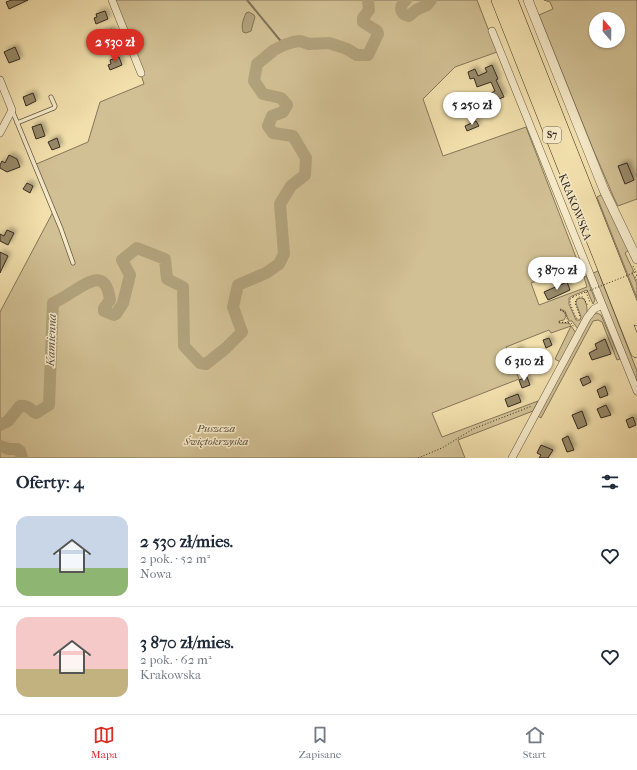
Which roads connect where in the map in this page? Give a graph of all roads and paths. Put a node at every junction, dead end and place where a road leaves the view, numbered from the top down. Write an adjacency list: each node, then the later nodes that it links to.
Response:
1 (112, 0): 6 (street)
2 (498, 0): 22 (highway, S7)
3 (511, 0): 20 (highway, S7)
4 (529, 3): 12 (street)
5 (492, 31): 17 (street, KRAKOWSKA)
6 (141, 73)
7 (0, 80): 9 (street)
8 (51, 96): 10 (lane)
9 (12, 110): 10 (lane); 11 (street)
10 (17, 123): 13 (lane)
11 (0, 133)
12 (637, 259)
13 (73, 263)
14 (637, 275): 15 (path); 16 (path, bridge)
15 (637, 281)
16 (586, 292): 18 (path); 18 (path, bridge)
17 (602, 305): 18 (street); 23 (street, KRAKOWSKA)
18 (591, 308): 24 (street)
19 (560, 310): 21 (path)
20 (637, 319)
21 (559, 322)
22 (637, 351)
23 (637, 391)
24 (542, 402): 25 (path); 26 (street)
25 (418, 458)
26 (512, 458)

